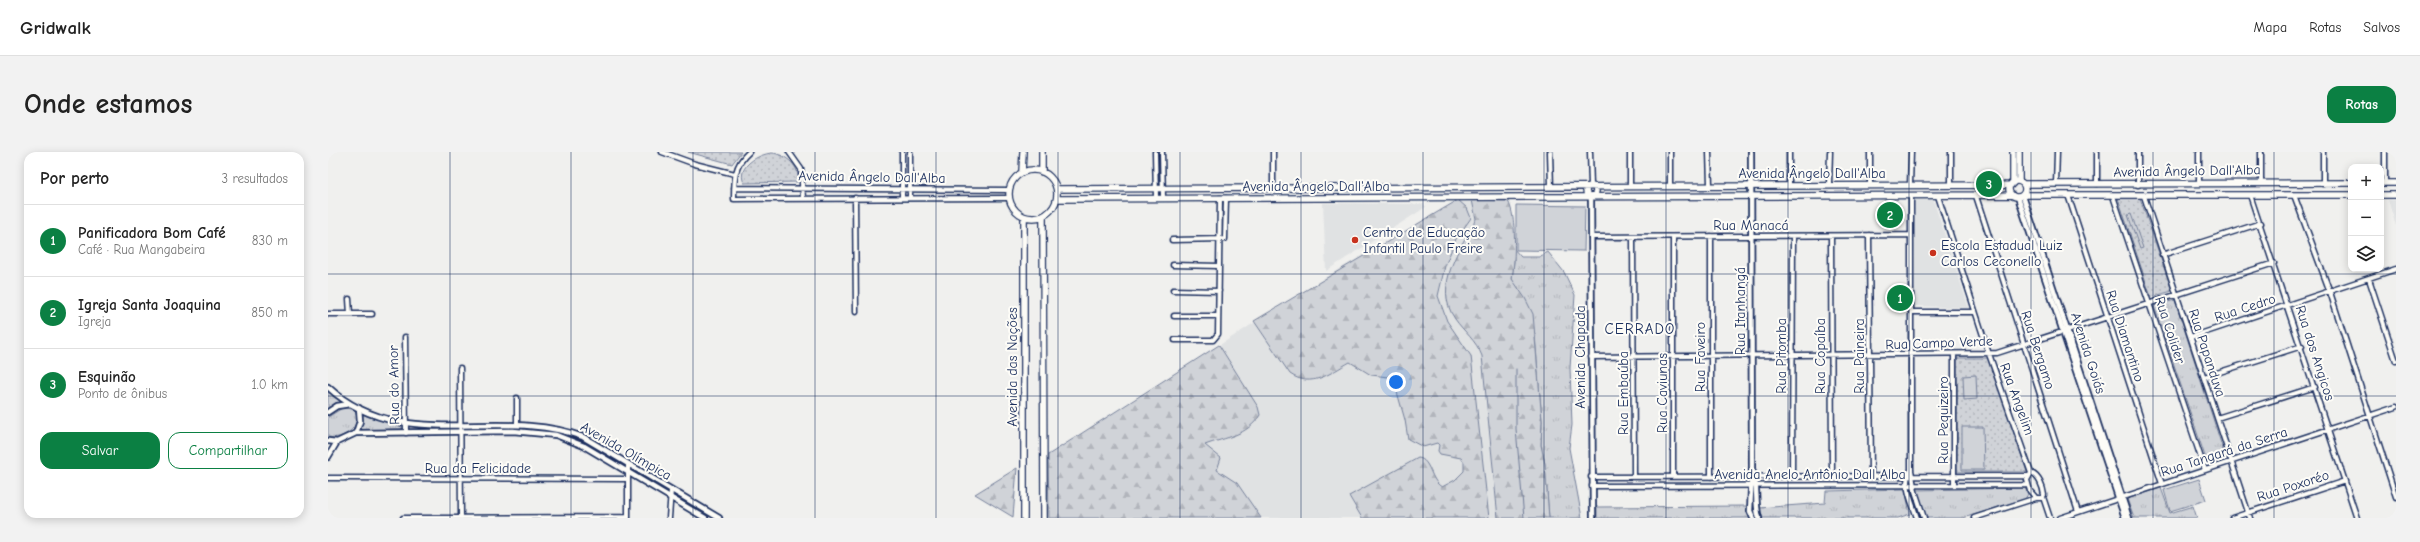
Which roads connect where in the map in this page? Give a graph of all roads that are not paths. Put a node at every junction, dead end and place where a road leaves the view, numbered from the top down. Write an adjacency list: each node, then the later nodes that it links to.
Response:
1 (662, 152): 34 (street)
2 (749, 152): 34 (street)
3 (788, 152): 60 (street)
4 (902, 152): 61 (street)
5 (910, 152): 62 (street)
6 (1023, 152): 32 (main road)
7 (1042, 152): 33 (main road)
8 (1155, 152): 66 (street)
9 (1162, 152): 67 (street)
10 (1273, 152): 64 (street)
11 (1550, 152): 58 (street)
12 (1590, 152): 55 (street)
13 (1630, 152): 56 (street)
14 (1670, 152): 57 (street)
15 (1710, 152): 49 (street)
16 (1751, 152): 50 (street, Rua Itanhangá)
17 (1789, 152): 41 (street)
18 (1830, 152): 42 (street)
19 (1870, 152): 51 (street)
20 (1910, 152): 52 (street)
21 (1951, 152): 43 (street)
22 (2013, 152): 36 (main road)
23 (2019, 152): 36 (main road)
24 (2057, 152): 44 (street)
25 (2097, 152): 45 (street)
26 (2138, 152): 54 (street)
27 (2199, 152): 46 (street)
28 (2261, 152): 35 (street)
29 (2323, 152): 47 (street)
30 (2385, 152): 31 (street)
31 (2384, 168)
32 (1022, 172): 33 (main road); 65 (main road)
33 (1042, 172): 63 (main road)
34 (735, 174): 59 (street)
35 (2261, 182): 37 (main road, Avenida Ângelo Dall'Alba); 46 (main road, Avenida Ângelo Dall'Alba)
36 (2017, 183): 43 (main road, Avenida Ângelo Dall'Alba); 44 (main road, Avenida Ângelo Dall'Alba); 68 (main road); 81 (main road)
37 (2296, 183): 47 (main road, Avenida Ângelo Dall'Alba); 71 (main road)
38 (2348, 183): 48 (main road, Avenida Ângelo Dall'Alba)
39 (2384, 183): 40 (main road)
40 (2396, 183)
41 (1789, 184): 42 (main road, Avenida Ângelo Dall'Alba); 50 (main road, Avenida Ângelo Dall'Alba)
42 (1830, 184): 51 (main road, Avenida Ângelo Dall'Alba)
43 (1950, 184): 52 (main road, Avenida Ângelo Dall'Alba)
44 (2056, 184): 45 (main road, Avenida Ângelo Dall'Alba)
45 (2097, 184): 53 (main road, Avenida Ângelo Dall'Alba)
46 (2199, 184): 54 (main road, Avenida Ângelo Dall'Alba)
47 (2323, 184): 48 (main road, Avenida Ângelo Dall'Alba)
48 (2339, 184): 72 (main road)
49 (1710, 185): 50 (main road, Avenida Ângelo Dall'Alba); 57 (main road, Avenida Ângelo Dall'Alba)
50 (1751, 185): 77 (street, Rua Itanhangá)
51 (1870, 185): 52 (main road, Avenida Ângelo Dall'Alba)
52 (1910, 185): 78 (main road)
53 (2119, 185): 54 (main road, Avenida Ângelo Dall'Alba); 82 (main road)
54 (2138, 185)
55 (1591, 186): 56 (main road, Avenida Ângelo Dall'Alba); 58 (main road, Avenida Ângelo Dall'Alba); 76 (main road)
56 (1630, 186): 57 (main road, Avenida Ângelo Dall'Alba)
57 (1670, 186)
58 (1553, 187): 64 (main road, Avenida Ângelo Dall'Alba)
59 (734, 188): 60 (street, Avenida Ângelo Dall'Alba); 84 (street, Avenida Ângelo Dall'Alba)
60 (803, 188): 61 (street, Avenida Ângelo Dall'Alba); 84 (street)
61 (902, 189): 62 (street, Avenida Ângelo Dall'Alba); 86 (street)
62 (910, 189): 65 (street, Avenida Ângelo Dall'Alba); 87 (street)
63 (1057, 189): 66 (main road, Avenida Ângelo Dall'Alba); 89 (main road)
64 (1273, 189): 67 (main road, Avenida Ângelo Dall'Alba)
65 (1009, 190): 88 (main road)
66 (1155, 190): 67 (main road, Avenida Ângelo Dall'Alba); 90 (street)
67 (1162, 190): 91 (street)
68 (2012, 195): 80 (main road, Avenida Ângelo Dall'Alba); 81 (main road, Avenida Ângelo Dall'Alba)
69 (2068, 195): 81 (main road, Avenida Ângelo Dall'Alba); 82 (main road, Avenida Ângelo Dall'Alba); 128 (street, Rua Diamantino)
70 (2250, 195): 71 (main road, Avenida Ângelo Dall'Alba); 83 (main road, Avenida Ângelo Dall'Alba); 95 (street, Rua dos Angicos)
71 (2294, 195): 72 (main road, Avenida Ângelo Dall'Alba); 115 (street)
72 (2338, 195): 73 (main road, Avenida Ângelo Dall'Alba)
73 (2348, 195)
74 (2384, 195): 75 (main road)
75 (2396, 195)
76 (1592, 196): 77 (main road, Avenida Ângelo Dall'Alba); 92 (main road, Avenida Ângelo Dall'Alba); 102 (street, Avenida Chapada)
77 (1751, 196): 78 (main road, Avenida Ângelo Dall'Alba); 98 (street, Rua Itanhangá)
78 (1911, 196): 79 (main road, Avenida Ângelo Dall'Alba); 96 (street)
79 (1938, 196): 80 (main road, Avenida Ângelo Dall'Alba); 122 (street, Rua Angelim)
80 (1976, 196): 134 (street, Rua Bergamo)
81 (2022, 196): 129 (street, Avenida Goiás); 130 (street, Avenida Goiás)
82 (2113, 196): 83 (main road, Avenida Ângelo Dall'Alba); 118 (street, Rua Colider)
83 (2144, 196): 107 (street, Rua Papanduva)
84 (802, 198): 85 (street, Avenida Ângelo Dall'Alba)
85 (855, 198): 86 (street, Avenida Ângelo Dall'Alba); 120 (street)
86 (902, 198): 87 (street, Avenida Ângelo Dall'Alba)
87 (910, 198): 88 (street, Avenida Ângelo Dall'Alba)
88 (1009, 198): 93 (main road)
89 (1057, 198): 90 (main road, Avenida Ângelo Dall'Alba); 94 (main road)
90 (1156, 198): 91 (main road, Avenida Ângelo Dall'Alba)
91 (1163, 198): 92 (main road, Avenida Ângelo Dall'Alba)
92 (1223, 198): 105 (street); 105 (street)
93 (1024, 216): 94 (main road); 213 (main road, Avenida das Nações)
94 (1043, 217): 214 (main road)
95 (2261, 223): 107 (street); 108 (street, Rua dos Angicos)
96 (1911, 235): 101 (street, Rua Manacá); 121 (street)
97 (1711, 236): 98 (street, Rua Manacá); 104 (street, Rua Manacá); 145 (street, Rua Faveiro)
98 (1752, 236): 99 (street, Rua Manacá); 138 (street, Rua Itanhangá)
99 (1793, 236): 100 (street, Rua Manacá); 139 (street, Rua Pitomba)
100 (1831, 236): 101 (street, Rua Manacá); 140 (street, Rua Copaíba)
101 (1869, 236): 141 (street, Rua Paineira)
102 (1591, 237): 103 (street, Rua Manacá); 146 (street, Avenida Chapada)
103 (1633, 237): 104 (street, Rua Manacá); 143 (street, Rua Embaúba)
104 (1674, 237): 144 (street, Rua Caviunas)
105 (1220, 239): 106 (street); 110 (street)
106 (1172, 240)
107 (2162, 255): 116 (street, Rua Papanduva)
108 (2274, 263): 116 (street, Rua Campo Verde); 119 (street, Rua dos Angicos)
109 (1173, 265): 110 (street)
110 (1219, 266): 114 (street)
111 (2396, 269): 112 (street, Rua Cedro)
112 (2369, 278): 115 (street, Rua Cedro); 147 (street)
113 (1173, 290): 114 (street)
114 (1219, 290): 127 (street)
115 (2330, 292): 119 (street, Rua Cedro); 157 (street)
116 (2177, 295): 118 (street, Rua Campo Verde); 132 (street, Rua Papanduva)
117 (350, 299): 124 (street)
118 (2150, 303): 128 (street, Rua Campo Verde); 172 (street, Rua Colider)
119 (2288, 306): 132 (street, Rua Cedro); 135 (street, Rua dos Angicos)
120 (856, 312)
121 (1911, 312): 122 (street); 142 (street)
122 (1975, 312): 136 (street, Rua Angelim)
123 (328, 314): 124 (street)
124 (350, 314): 125 (street)
125 (372, 314)
126 (1174, 316): 127 (street)
127 (1218, 316): 133 (street)
128 (2107, 317): 129 (street, Rua Campo Verde); 191 (street, Rua Diamantino)
129 (2068, 331): 130 (street, Rua Campo Verde); 201 (street, Avenida Goiás)
130 (2062, 333): 134 (street, Rua Campo Verde); 201 (street, Avenida Goiás)
131 (405, 337): 159 (street, Rua do Amor)
132 (2191, 337): 149 (street, Rua Papanduva)
133 (1175, 340)
134 (2025, 345): 136 (street, Rua Campo Verde); 205 (street, Rua Bergamo)
135 (2302, 346): 149 (street); 151 (street, Rua dos Angicos)
136 (1989, 354): 137 (street, Rua Campo Verde); 174 (street, Rua Angelim)
137 (1954, 355): 142 (street, Rua Campo Verde); 175 (street, Rua Pequizeiro)
138 (1751, 356): 139 (street, Rua Campo Verde); 145 (street, Rua Campo Verde); 181 (street, Rua Itanhangá)
139 (1792, 356): 140 (street, Rua Campo Verde); 182 (street, Rua Pitomba)
140 (1831, 356): 141 (street, Rua Campo Verde); 183 (street, Rua Copaíba)
141 (1870, 356): 142 (street, Rua Campo Verde); 184 (street, Rua Paineira)
142 (1911, 356): 171 (street)
143 (1634, 357): 144 (street, Rua Campo Verde); 146 (street, Rua Campo Verde); 178 (street, Rua Embaúba)
144 (1673, 357): 145 (street, Rua Campo Verde); 179 (street, Rua Caviunas)
145 (1711, 357): 180 (street, Rua Faveiro)
146 (1591, 358): 176 (street, Avenida Chapada)
147 (2396, 360)
148 (460, 368): 161 (street)
149 (2204, 377): 158 (street, Rua Papanduva)
150 (328, 387): 153 (street, Avenida Olímpica)
151 (2314, 387): 158 (street); 162 (street, Rua dos Angicos)
152 (517, 398): 160 (street)
153 (350, 404): 155 (street, Avenida Olímpica); 156 (street)
154 (2396, 407): 157 (street, Rua Tangará da Serra)
155 (359, 408): 159 (street, Avenida Olímpica); 164 (street)
156 (328, 412)
157 (2370, 415): 162 (street, Rua Tangará da Serra); 202 (street)
158 (2217, 418): 169 (street, Rua Papanduva)
159 (406, 424): 161 (street, Avenida Olímpica); 165 (street, Rua do Amor)
160 (517, 425): 161 (street, Avenida Olímpica); 170 (street, Avenida Olímpica)
161 (460, 426): 163 (street)
162 (2328, 429): 169 (street, Rua Tangará da Serra); 190 (street, Rua dos Angicos)
163 (460, 432): 165 (street, Avenida Olímpica); 173 (street, Avenida Olímpica); 189 (street)
164 (356, 433): 165 (street, Avenida Olímpica); 167 (street)
165 (406, 433)
166 (328, 441): 167 (street)
167 (337, 442): 168 (street)
168 (328, 457)
169 (2232, 461): 172 (street, Rua Tangará da Serra); 206 (street, Rua Papanduva)
170 (628, 464): 173 (street); 199 (street, Avenida Olímpica)
171 (1911, 470): 185 (street); 186 (street)
172 (2205, 470): 191 (street, Rua Tangará da Serra)
173 (628, 472): 188 (street); 203 (street, Avenida Olímpica)
174 (2029, 475): 175 (street); 195 (street); 200 (street)
175 (1955, 476): 186 (street); 194 (street, Rua Pequizeiro)
176 (1592, 477): 177 (street); 196 (street, Avenida Chapada)
177 (1628, 477): 178 (street); 197 (street)
178 (1634, 477): 179 (street)
179 (1673, 477): 180 (street)
180 (1711, 477): 181 (street)
181 (1753, 477): 182 (street); 198 (street, Rua Itanhangá)
182 (1792, 477): 183 (street)
183 (1832, 477): 184 (street)
184 (1871, 477): 185 (street)
185 (1907, 477): 186 (street); 192 (street)
186 (1913, 477): 193 (street)
187 (328, 478): 189 (street, Rua da Felicidade)
188 (628, 479): 189 (street, Rua da Felicidade); 209 (street)
189 (461, 480): 208 (street)
190 (2345, 481): 206 (street, Rua Poxoréo); 227 (street, Rua dos Angicos)
191 (2162, 484): 201 (street, Rua Tangará da Serra)
192 (1908, 485): 193 (street, Avenida Anelo Antônio Dall Alba); 198 (street, Avenida Anelo Antônio Dall Alba); 218 (street)
193 (1914, 485): 194 (street, Avenida Anelo Antônio Dall Alba); 219 (street)
194 (1954, 485): 195 (street, Avenida Anelo Antônio Dall Alba)
195 (2028, 485): 204 (street)
196 (1592, 486): 197 (street, Avenida Anelo Antônio Dall Alba); 215 (street, Avenida Chapada)
197 (1629, 486): 198 (street, Avenida Anelo Antônio Dall Alba)
198 (1753, 486): 216 (street, Rua Itanhangá); 217 (street, Rua Itanhangá)
199 (671, 490): 203 (street); 212 (street, Avenida Olímpica)
200 (2043, 497): 204 (street); 221 (street)
201 (2120, 497): 205 (street, Rua Tangará da Serra); 223 (street, Avenida Goiás); 224 (street, Avenida Goiás)
202 (2396, 497)
203 (670, 498): 210 (street); 211 (street, Avenida Olímpica)
204 (2036, 498): 220 (street)
205 (2078, 512): 222 (street, Rua Tangará da Serra)
206 (2248, 513): 225 (street, Rua Poxoréo); 226 (street, Rua Papanduva)
207 (403, 518): 208 (street)
208 (461, 518): 209 (street)
209 (628, 518)
210 (669, 518)
211 (705, 518)
212 (719, 518)
213 (1024, 518)
214 (1044, 518)
215 (1593, 518)
216 (1753, 518)
217 (1759, 518)
218 (1917, 518)
219 (1924, 518)
220 (1974, 518)
221 (2050, 518)
222 (2060, 518)
223 (2125, 518)
224 (2129, 518)
225 (2232, 518)
226 (2250, 518)
227 (2357, 518)

